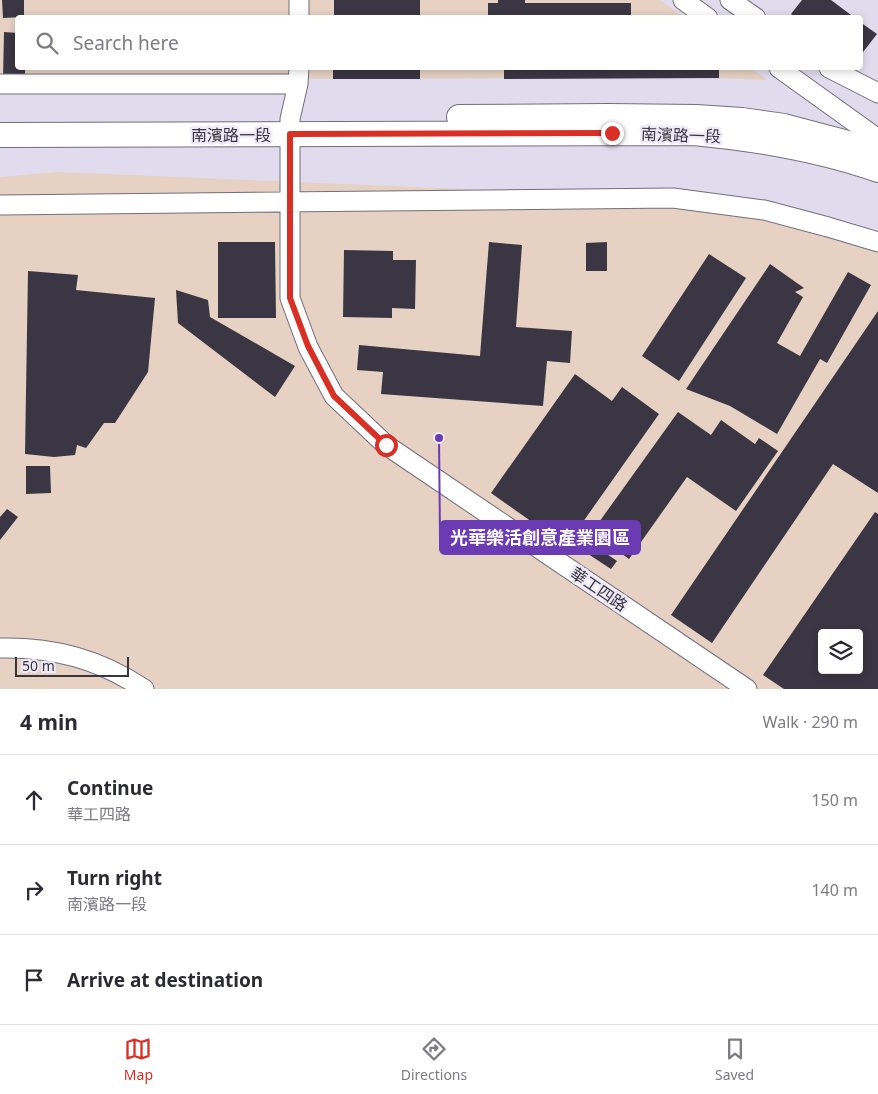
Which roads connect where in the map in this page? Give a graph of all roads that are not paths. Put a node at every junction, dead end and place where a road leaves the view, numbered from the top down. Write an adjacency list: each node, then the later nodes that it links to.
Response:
1 (299, 0): 4 (street)
2 (683, 0): 5 (street)
3 (730, 0): 6 (street)
4 (299, 15)
5 (704, 15)
6 (752, 15)
7 (782, 70): 15 (street)
8 (833, 70): 11 (street)
9 (299, 76): 10 (street); 13 (street, 華工四路)
10 (0, 84)
11 (878, 93)
12 (0, 119): 13 (main road, 南濱路一段)
13 (290, 127): 14 (main road, 南濱路一段); 16 (main road, 南濱路一段); 17 (main road, 南濱路一段); 18 (street, 華工四路)
14 (0, 135)
15 (878, 139)
16 (878, 151)
17 (878, 170)
18 (290, 204): 19 (street); 20 (street); 23 (street, 華工四路)
19 (0, 205)
20 (878, 242)
21 (0, 648): 22 (street)
22 (144, 689)
23 (747, 689)

